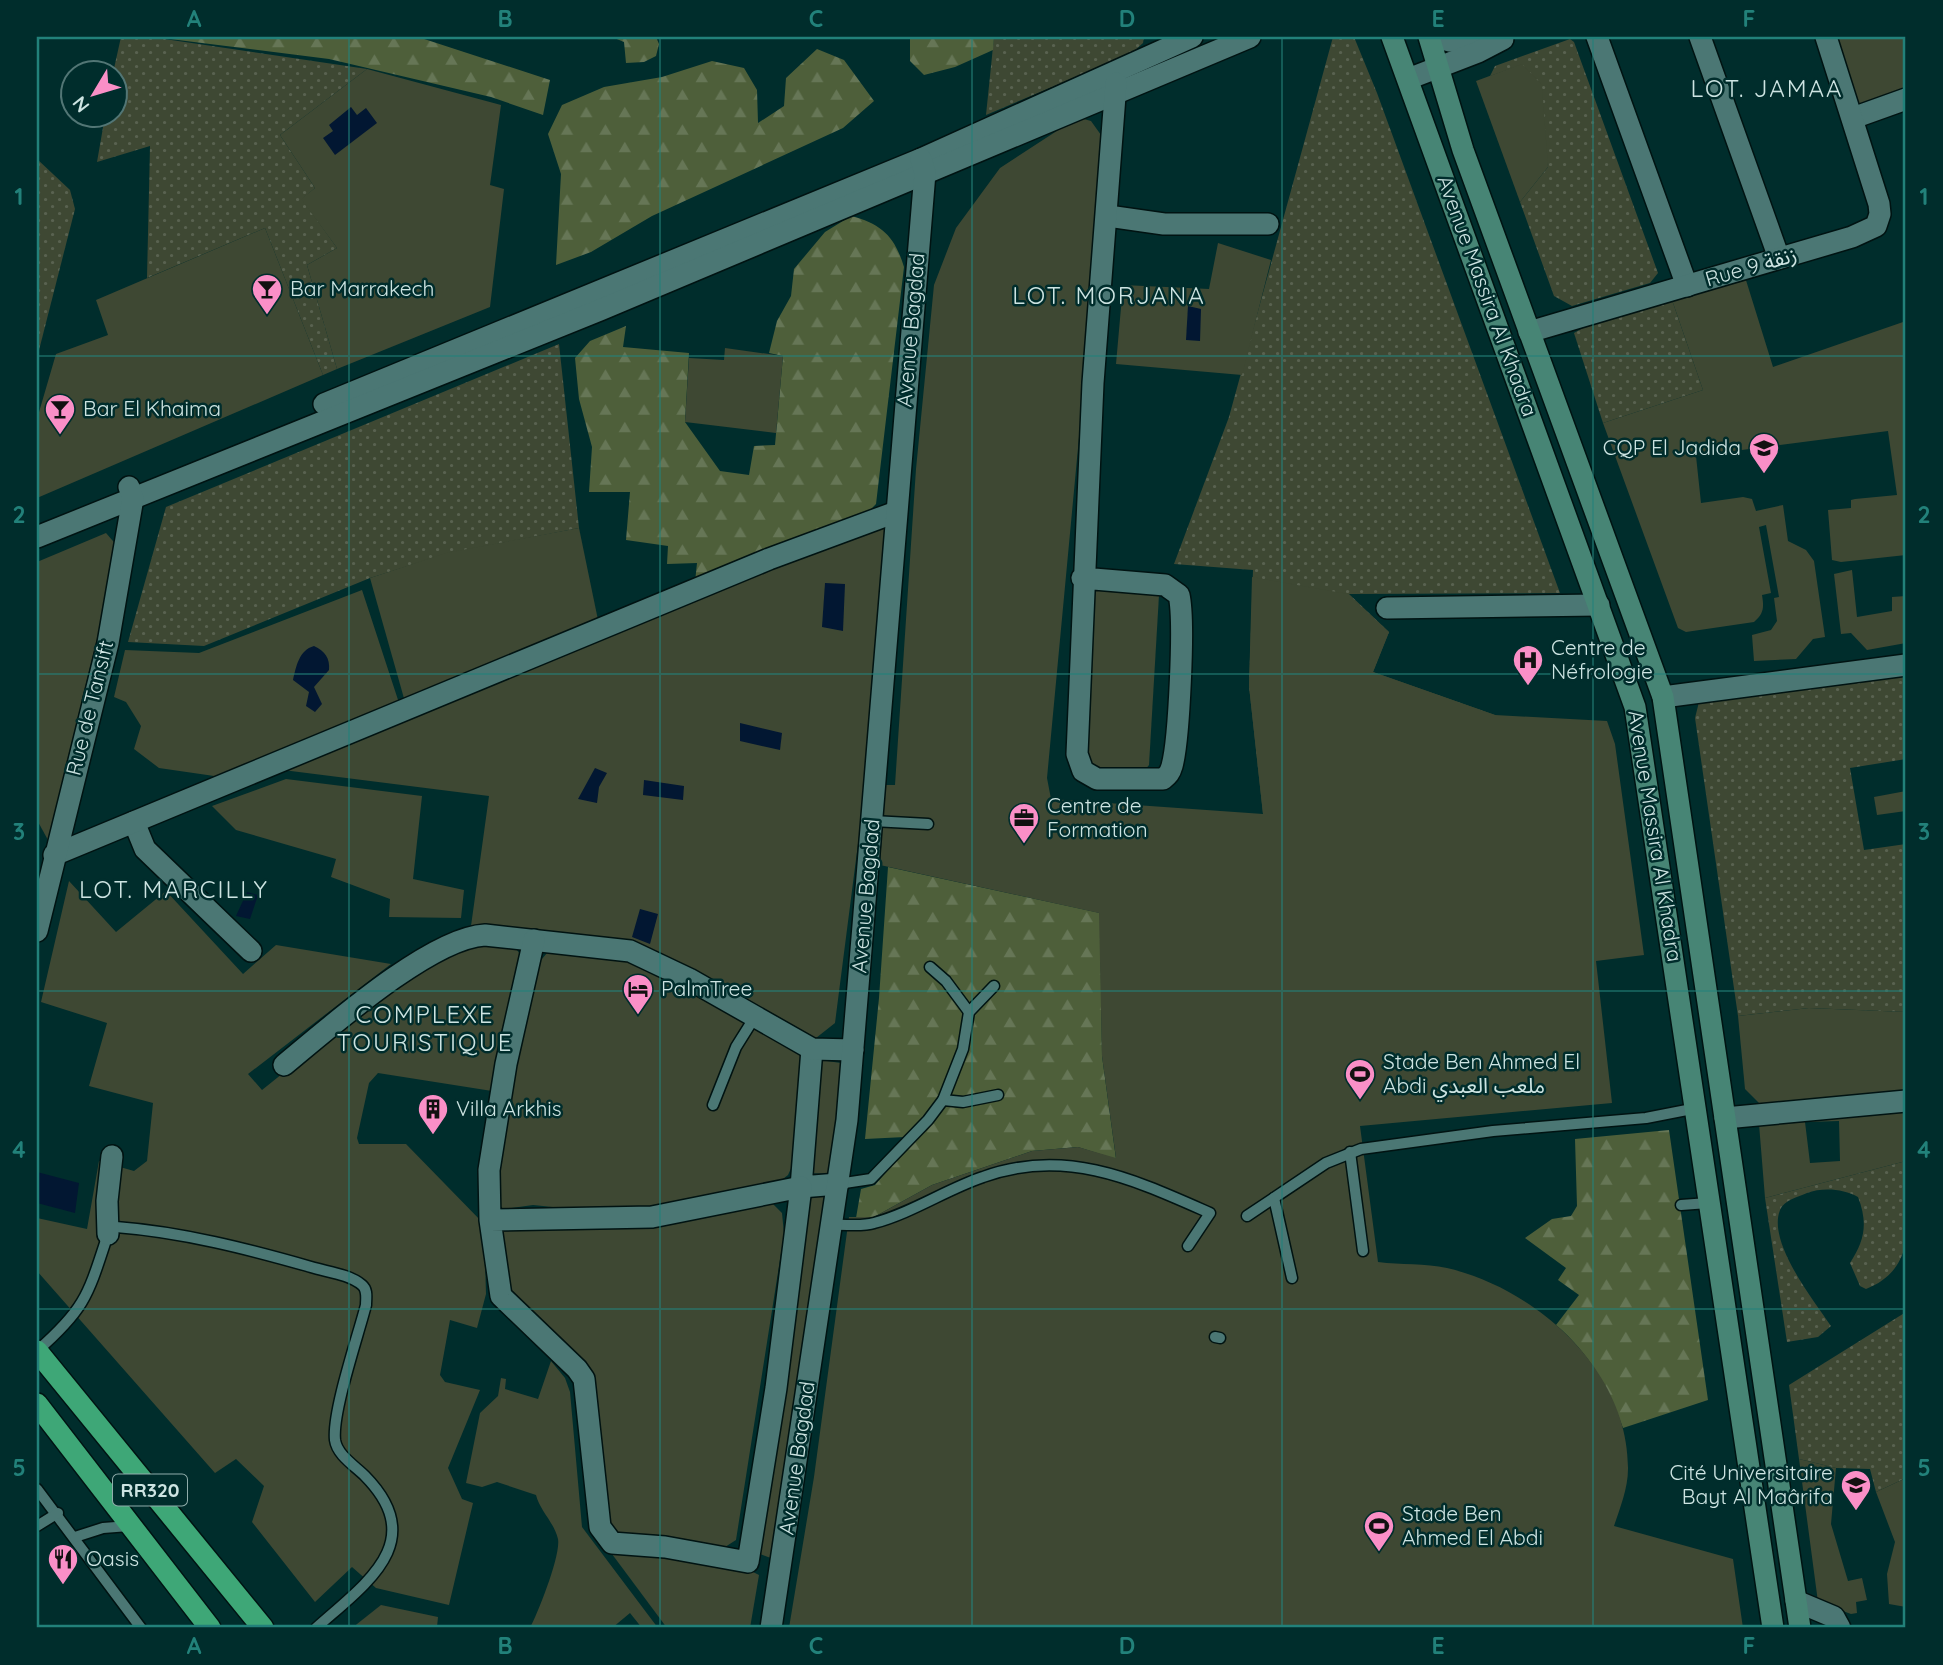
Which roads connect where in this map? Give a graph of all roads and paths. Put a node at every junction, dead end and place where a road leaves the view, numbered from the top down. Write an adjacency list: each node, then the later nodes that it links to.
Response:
1 (1192, 37): 10 (street)
2 (1250, 37): 13 (street)
3 (1392, 37): 14 (street, Avenue Massira Al Khadra)
4 (1429, 37): 11 (street, Avenue Massira Al Khadra)
5 (1436, 37): 9 (street)
6 (1597, 37): 22 (street)
7 (1700, 37): 21 (street)
8 (1826, 37): 17 (street)
9 (1506, 38): 11 (street)
10 (1159, 43): 12 (street); 13 (street)
11 (1440, 67): 14 (street); 23 (street, Avenue Massira Al Khadra)
12 (1117, 70): 15 (street); 18 (street)
13 (1168, 71): 15 (street)
14 (1408, 79): 29 (street, Avenue Massira Al Khadra)
15 (1116, 93): 18 (street); 19 (street)
16 (1906, 99): 17 (street)
17 (1855, 124): 21 (street, Rue 9 زنقة)
18 (923, 166): 24 (street); 25 (street, Avenue Bagdad)
19 (1108, 216): 20 (street); 28 (street)
20 (1268, 224)
21 (1779, 258): 22 (street, Rue 9 زنقة)
22 (1688, 286): 23 (street, Rue 9 زنقة)
23 (1529, 332): 32 (street, Avenue Massira Al Khadra)
24 (131, 491): 26 (street); 27 (street); 36 (street, Rue de Tansift)
25 (896, 512): 33 (street, Avenue Bagdad); 34 (street)
26 (37, 522)
27 (37, 537)
28 (1082, 578): 28 (street)
29 (1599, 604): 30 (street); 51 (street, Avenue Massira Al Khadra)
30 (1387, 608)
31 (1906, 665): 32 (street)
32 (1663, 697): 52 (street, Avenue Massira Al Khadra)
33 (873, 821): 35 (lane); 45 (street, Avenue Bagdad)
34 (134, 822): 36 (street); 39 (street)
35 (928, 824)
36 (47, 865): 37 (street, Rue de Tansift)
37 (37, 931)
38 (534, 940): 43 (street); 46 (street); 61 (street)
39 (251, 951)
40 (930, 967): 42 (lane)
41 (994, 986): 42 (lane)
42 (968, 1012): 48 (lane)
43 (756, 1015): 44 (street); 50 (lane)
44 (811, 1049): 45 (street); 56 (street)
45 (853, 1050): 55 (street, Avenue Bagdad)
46 (284, 1065)
47 (998, 1095): 48 (lane)
48 (943, 1100): 55 (lane)
49 (1906, 1101): 52 (street)
50 (713, 1105)
51 (1697, 1108): 53 (lane); 58 (street, Avenue Massira Al Khadra)
52 (1725, 1118): 76 (street, Avenue Massira Al Khadra)
53 (1350, 1152): 57 (lane); 65 (lane)
54 (112, 1156): 63 (street)
55 (838, 1184): 56 (street); 62 (street, Avenue Bagdad)
56 (801, 1186): 61 (street); 74 (street)
57 (1274, 1198): 60 (lane); 66 (lane)
58 (1708, 1203): 59 (lane); 82 (street, Avenue Massira Al Khadra)
59 (1681, 1205)
60 (1247, 1216)
61 (490, 1220): 74 (street)
62 (832, 1225): 64 (lane); 75 (street, Avenue Bagdad)
63 (108, 1234): 67 (lane); 80 (lane)
64 (1188, 1246)
65 (1363, 1251)
66 (1292, 1278)
67 (37, 1351): 79 (highway, RR320)
68 (39, 1410): 72 (highway, RR320)
69 (37, 1489): 70 (lane)
70 (58, 1514): 71 (lane); 73 (lane)
71 (37, 1526)
72 (129, 1526): 73 (lane); 78 (highway, RR320)
73 (75, 1537): 77 (lane)
74 (748, 1562): 75 (street)
75 (780, 1573): 81 (street, Avenue Bagdad)
76 (1796, 1601): 83 (street, Avenue Massira Al Khadra); 84 (street)
77 (141, 1628)
78 (209, 1628)
79 (263, 1628)
80 (316, 1628)
81 (771, 1628)
82 (1773, 1628)
83 (1800, 1628)
84 (1840, 1628)

